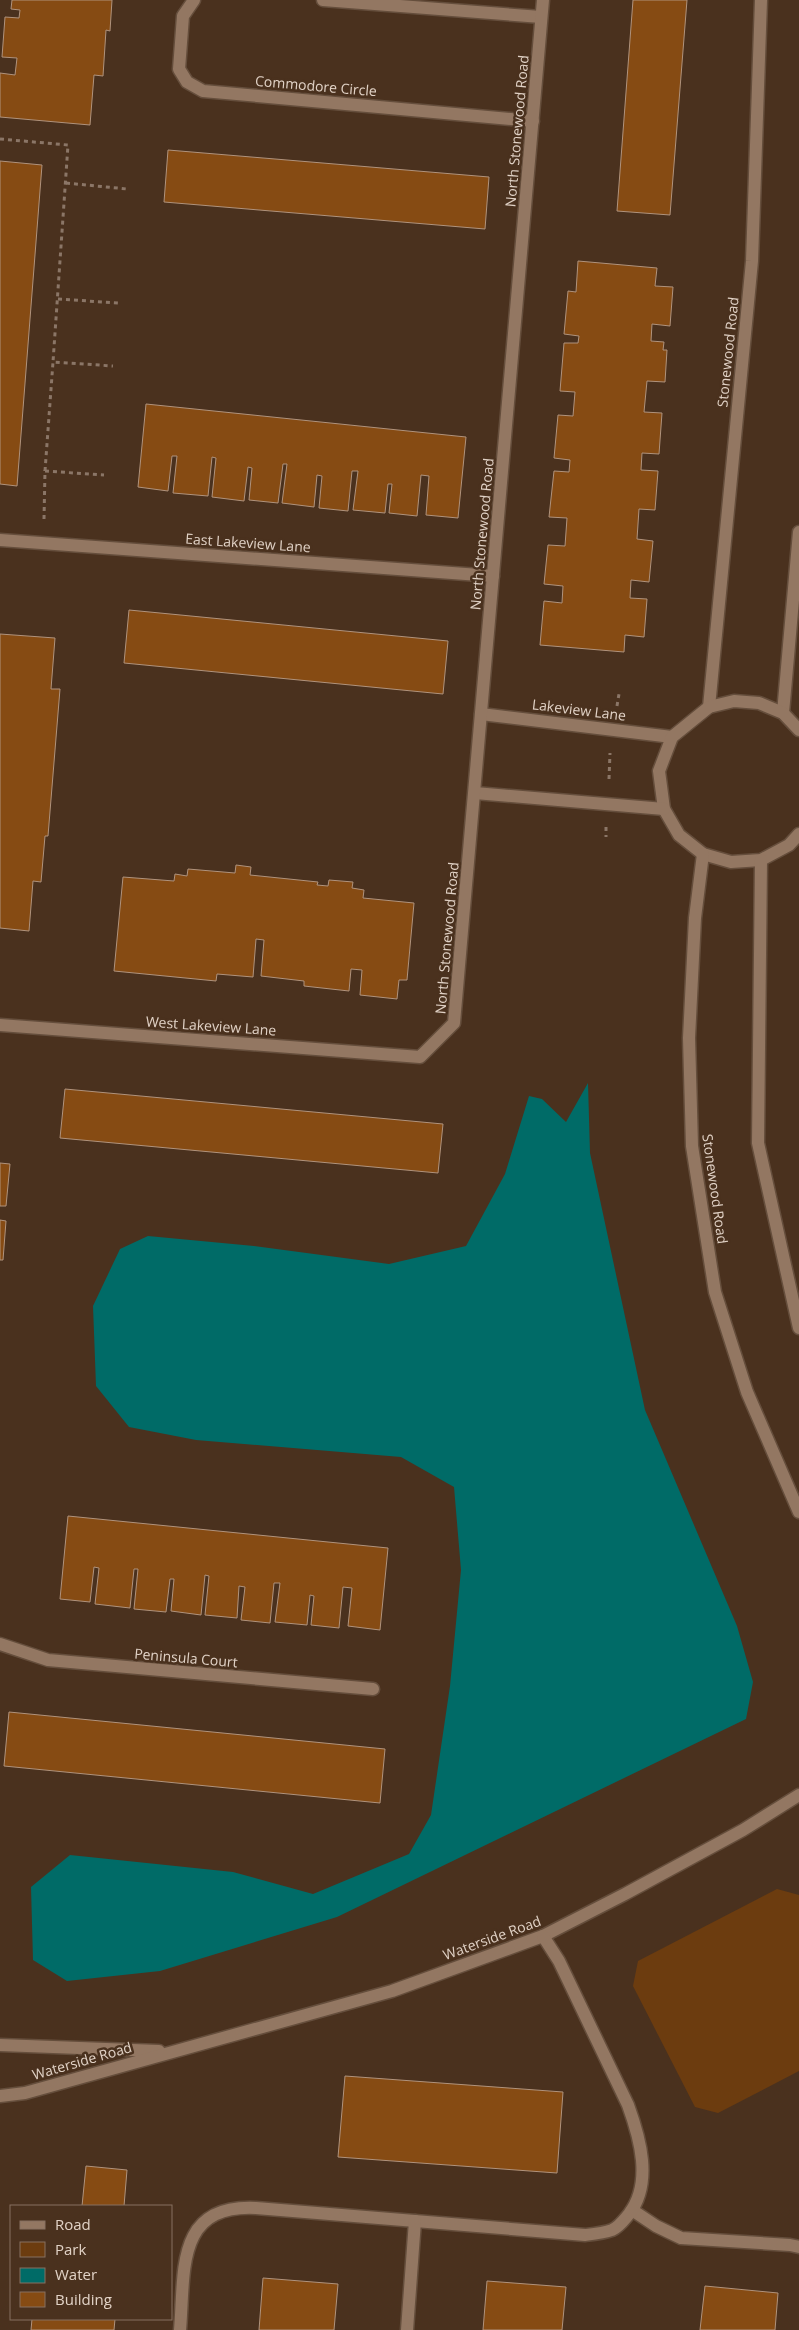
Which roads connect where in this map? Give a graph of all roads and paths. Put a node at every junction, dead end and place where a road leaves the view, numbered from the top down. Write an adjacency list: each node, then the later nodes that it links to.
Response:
1 (194, 0): 6 (street, Commodore Circle)
2 (323, 0): 5 (street)
3 (543, 0): 5 (street, North Stonewood Road)
4 (761, 0): 20 (street, Stonewood Road)
5 (541, 17): 6 (street, North Stonewood Road)
6 (532, 121): 19 (street, North Stonewood Road)
7 (0, 139): 8 (path)
8 (66, 183): 9 (path); 10 (path)
9 (127, 189)
10 (58, 299): 11 (path); 12 (path)
11 (118, 303)
12 (54, 362): 13 (path); 14 (path)
13 (112, 366)
14 (45, 471): 15 (path); 18 (path)
15 (104, 475)
16 (799, 532): 21 (street)
17 (0, 540): 18 (street, East Lakeview Lane)
18 (43, 543): 19 (street, East Lakeview Lane)
19 (493, 576): 22 (street, North Stonewood Road)
20 (709, 707): 21 (street); 24 (street)
21 (783, 712): 23 (street)
22 (481, 714): 24 (street, Lakeview Lane); 27 (street, North Stonewood Road)
23 (799, 730)
24 (672, 737): 28 (street)
25 (610, 747): 26 (path)
26 (609, 781)
27 (474, 793): 28 (street); 33 (street, North Stonewood Road)
28 (664, 809): 30 (street)
29 (799, 834): 31 (street)
30 (703, 854): 31 (street); 35 (street, Stonewood Road)
31 (761, 860): 34 (street)
32 (0, 1025): 33 (street, West Lakeview Lane)
33 (420, 1057)
34 (799, 1328)
35 (799, 1512)
36 (0, 1644): 37 (street, Peninsula Court)
37 (373, 1690)
38 (799, 1795): 39 (street, Waterside Road)
39 (543, 1936): 41 (street, Waterside Road); 43 (street)
40 (0, 2045): 41 (street, Waterside Road)
41 (171, 2052): 42 (street, Waterside Road)
42 (0, 2096)
43 (632, 2210): 44 (street); 45 (street)
44 (415, 2222): 46 (street); 47 (street)
45 (799, 2247)
46 (180, 2330)
47 (407, 2330)

